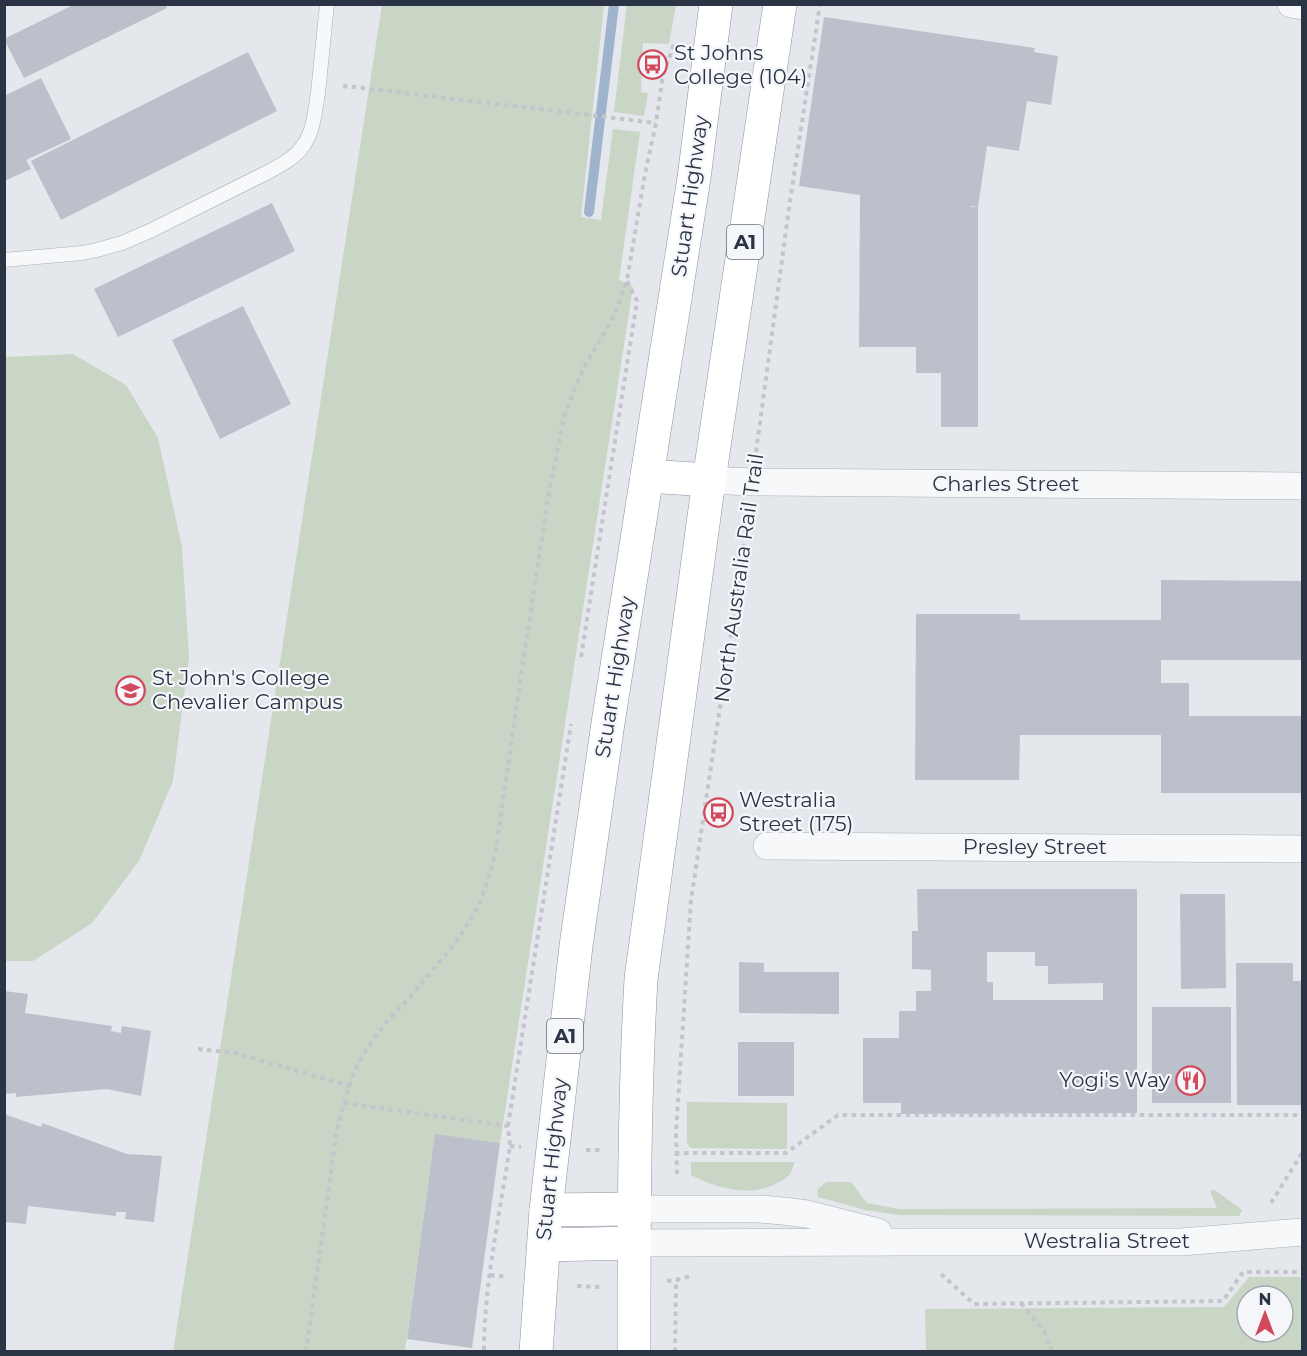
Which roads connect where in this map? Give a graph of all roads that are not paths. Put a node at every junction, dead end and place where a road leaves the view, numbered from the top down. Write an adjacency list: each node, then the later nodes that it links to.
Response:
1 (327, 4): 6 (lane)
2 (716, 4): 7 (highway, Stuart Highway / A1)
3 (780, 4): 8 (highway, A1)
4 (1291, 4): 5 (street)
5 (1302, 6)
6 (4, 260)
7 (646, 476): 8 (highway); 13 (highway, Stuart Highway / A1)
8 (709, 480): 9 (street, Charles Street); 12 (highway, A1)
9 (1302, 486)
10 (767, 846): 11 (street, Presley Street)
11 (1302, 849)
12 (634, 1209): 13 (highway, Westralia Street); 15 (street, Westralia Street); 16 (highway, A1)
13 (546, 1210): 17 (highway, Stuart Highway / A1)
14 (1302, 1232): 15 (street, Westralia Street)
15 (911, 1242): 16 (street, Westralia Street)
16 (634, 1243): 17 (highway, Westralia Street); 19 (highway, A1)
17 (544, 1245): 18 (highway, Stuart Highway / A1)
18 (536, 1352)
19 (634, 1352)

